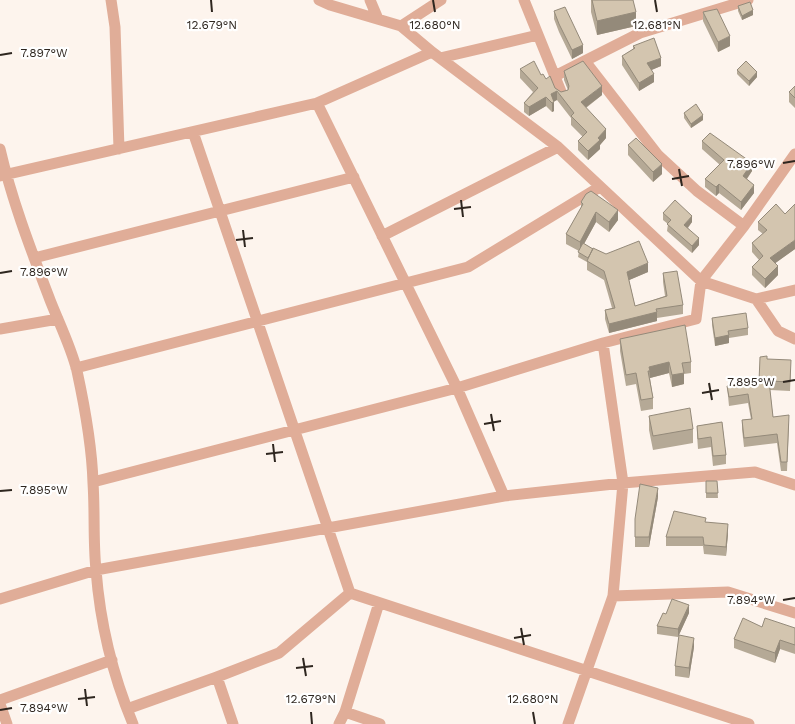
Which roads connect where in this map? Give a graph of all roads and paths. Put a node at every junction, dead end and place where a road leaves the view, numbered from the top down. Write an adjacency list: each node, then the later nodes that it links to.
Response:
1 (111, 0): 18 (street)
2 (319, 0): 7 (street)
3 (370, 0): 7 (street)
4 (441, 0): 8 (street)
5 (524, 0): 9 (street)
6 (748, 0): 11 (street)
7 (378, 19): 8 (street)
8 (402, 26): 10 (street)
9 (538, 35): 10 (street); 12 (street)
10 (436, 55): 14 (street); 16 (street)
11 (585, 61): 12 (street); 24 (street)
12 (555, 76): 13 (street)
13 (562, 94)
14 (317, 103): 15 (street); 21 (street)
15 (193, 132): 18 (street); 23 (street)
16 (558, 147): 22 (street); 25 (street)
17 (0, 149): 20 (street)
18 (119, 149): 20 (street)
19 (795, 154): 24 (street)
20 (3, 176): 26 (street)
21 (354, 177): 23 (street); 25 (street)
22 (599, 187): 27 (street); 28 (street)
23 (220, 211): 26 (street); 32 (street)
24 (744, 226): 27 (street)
25 (382, 236): 28 (street)
26 (34, 258): 31 (street)
27 (701, 281): 30 (street); 35 (street)
28 (405, 283): 32 (street); 37 (street)
29 (795, 290): 30 (street)
30 (756, 299): 34 (street)
31 (58, 319): 33 (street); 36 (street)
32 (257, 322): 36 (street); 38 (street)
33 (0, 329)
34 (795, 339)
35 (603, 343): 37 (street); 40 (street)
36 (76, 368): 39 (street)
37 (457, 388): 38 (street); 42 (street)
38 (294, 430): 39 (street); 43 (street)
39 (93, 482): 44 (street)
40 (623, 483): 41 (street); 42 (street); 46 (street)
41 (795, 485)
42 (504, 496): 43 (street)
43 (327, 528): 44 (street); 45 (street)
44 (96, 570): 47 (street); 50 (street)
45 (350, 594): 48 (street); 52 (street)
46 (613, 596): 49 (street); 51 (street)
47 (0, 599)
48 (378, 603): 51 (street); 56 (street)
49 (795, 613)
50 (112, 660): 53 (street); 55 (street)
51 (587, 671): 62 (street); 63 (street)
52 (217, 677): 55 (street); 59 (street)
53 (0, 700)
54 (0, 704): 57 (street)
55 (127, 709): 58 (street)
56 (345, 712): 60 (street); 61 (street)
57 (7, 724)
58 (133, 724)
59 (233, 724)
60 (339, 724)
61 (380, 724)
62 (568, 724)
63 (749, 724)

